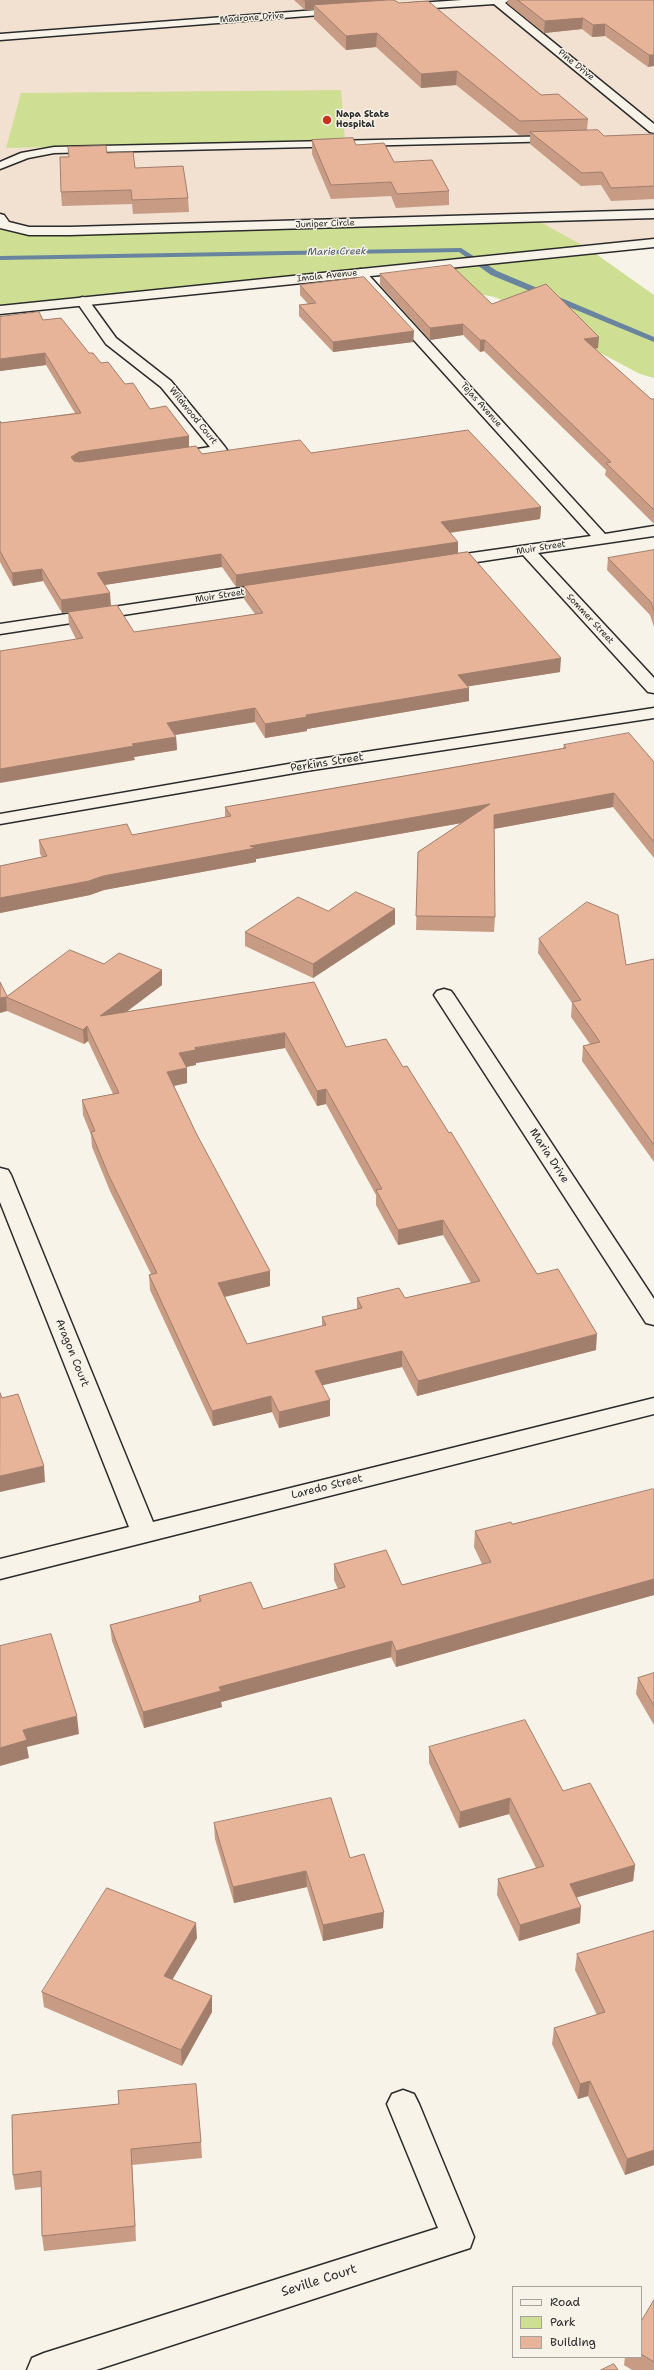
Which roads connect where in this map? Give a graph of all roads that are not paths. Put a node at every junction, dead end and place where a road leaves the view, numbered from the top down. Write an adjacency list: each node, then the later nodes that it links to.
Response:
1 (501, 0): 2 (street); 5 (street, Pine Drive)
2 (395, 8)
3 (356, 10): 4 (street, Madrone Drive)
4 (0, 37)
5 (651, 135)
6 (575, 139): 7 (street)
7 (0, 166)
8 (654, 214): 9 (street, Juniper Circle)
9 (0, 218)
10 (654, 242): 11 (street, Imola Avenue)
11 (360, 273): 12 (street, Imola Avenue); 16 (street, Tejas Avenue)
12 (82, 301): 13 (street, Imola Avenue); 14 (street, Wildwood Court)
13 (0, 310)
14 (158, 458)
15 (654, 531): 16 (street, Muir Street)
16 (601, 538): 17 (street, Muir Street)
17 (526, 550): 18 (street, Muir Street); 21 (street, Sommer Street)
18 (432, 564)
19 (291, 585): 20 (street, Muir Street)
20 (0, 629)
21 (654, 688)
22 (654, 713): 23 (street, Perkins Street)
23 (0, 819)
24 (444, 995): 26 (street, Maria Drive)
25 (0, 1175): 28 (street, Aragon Court)
26 (654, 1317)
27 (654, 1406): 28 (street, Laredo Street)
28 (144, 1532): 29 (street, Laredo Street)
29 (0, 1569)
30 (404, 2104): 31 (street, Seville Court)
31 (44, 2370)

